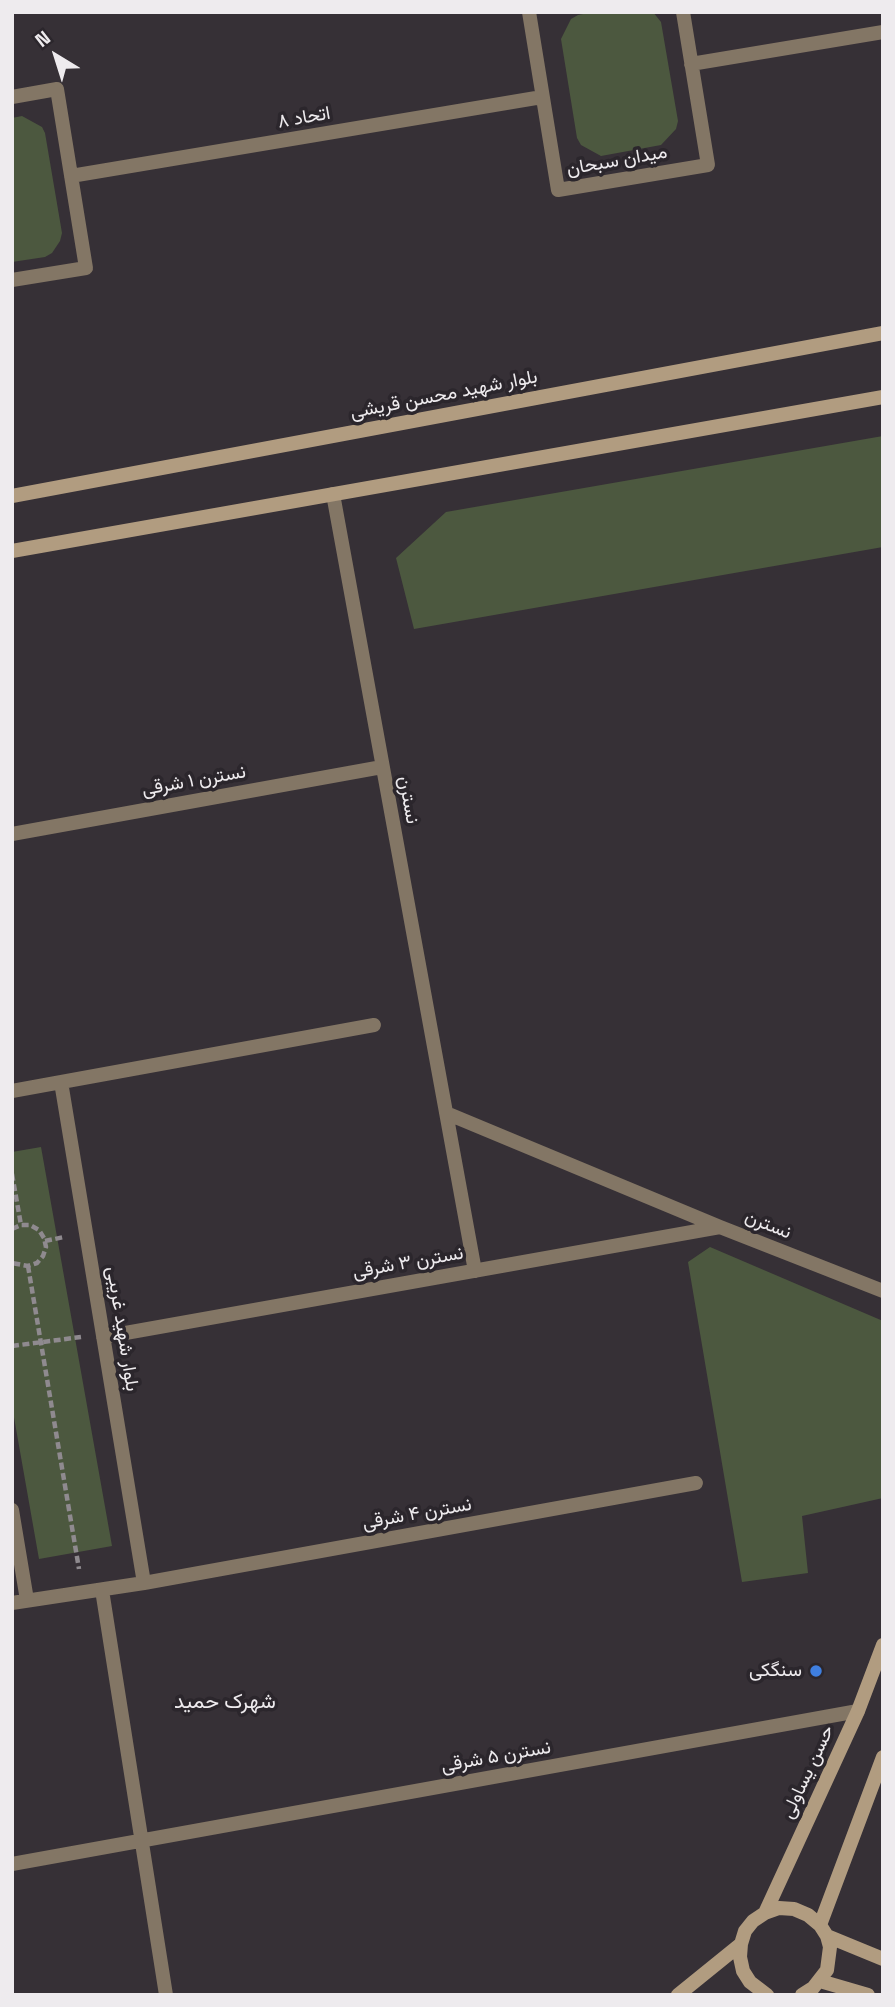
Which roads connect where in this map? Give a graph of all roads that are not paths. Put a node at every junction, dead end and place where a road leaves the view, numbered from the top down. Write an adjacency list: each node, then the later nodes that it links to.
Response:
1 (528, 12): 6 (street, میدان سبحان)
2 (683, 12): 4 (street, میدان سبحان)
3 (883, 32): 4 (street)
4 (691, 64): 6 (street, میدان سبحان)
5 (12, 97): 7 (street)
6 (542, 97): 7 (street, اتحاد ۸)
7 (71, 176): 8 (street)
8 (12, 280)
9 (883, 333): 12 (main road, بلوار شهید محسن قریشی)
10 (883, 397): 11 (main road)
11 (332, 494): 13 (main road); 14 (street, نسترن)
12 (12, 496)
13 (12, 551)
14 (382, 766): 15 (street, نسترن ۱ شرقی); 19 (street, نسترن)
15 (12, 834)
16 (374, 1025): 17 (street)
17 (61, 1082): 18 (street); 23 (street, بلوار شهید غریبی)
18 (12, 1091)
19 (446, 1113): 20 (street, نسترن); 21 (street, نسترن)
20 (720, 1227): 21 (street, نسترن ۳ شرقی); 22 (street, نسترن)
21 (475, 1271): 23 (street, نسترن ۳ شرقی)
22 (883, 1291)
23 (103, 1337): 26 (street, بلوار شهید غریبی)
24 (696, 1483): 26 (street, نسترن ۴ شرقی)
25 (12, 1510): 28 (street)
26 (144, 1583): 27 (street, نسترن ۴ شرقی)
27 (102, 1590): 28 (street, نسترن ۴ شرقی); 33 (street)
28 (27, 1600): 29 (street, نسترن ۴ شرقی)
29 (12, 1603)
30 (883, 1645): 31 (main road, حسن یساولی)
31 (858, 1711): 33 (street, نسترن ۵ شرقی); 35 (main road, حسن یساولی)
32 (883, 1757): 36 (main road)
33 (142, 1841): 34 (street, نسترن ۵ شرقی); 41 (street)
34 (12, 1864)
35 (765, 1913): 36 (main road); 37 (main road, حسن یساولی)
36 (823, 1930): 38 (main road); 39 (main road)
37 (741, 1944): 42 (main road, حسن یساولی); 43 (main road)
38 (883, 1959)
39 (821, 1981): 40 (main road); 44 (main road)
40 (804, 1994)
41 (166, 1995)
42 (678, 1995)
43 (767, 1995)
44 (868, 1995)

